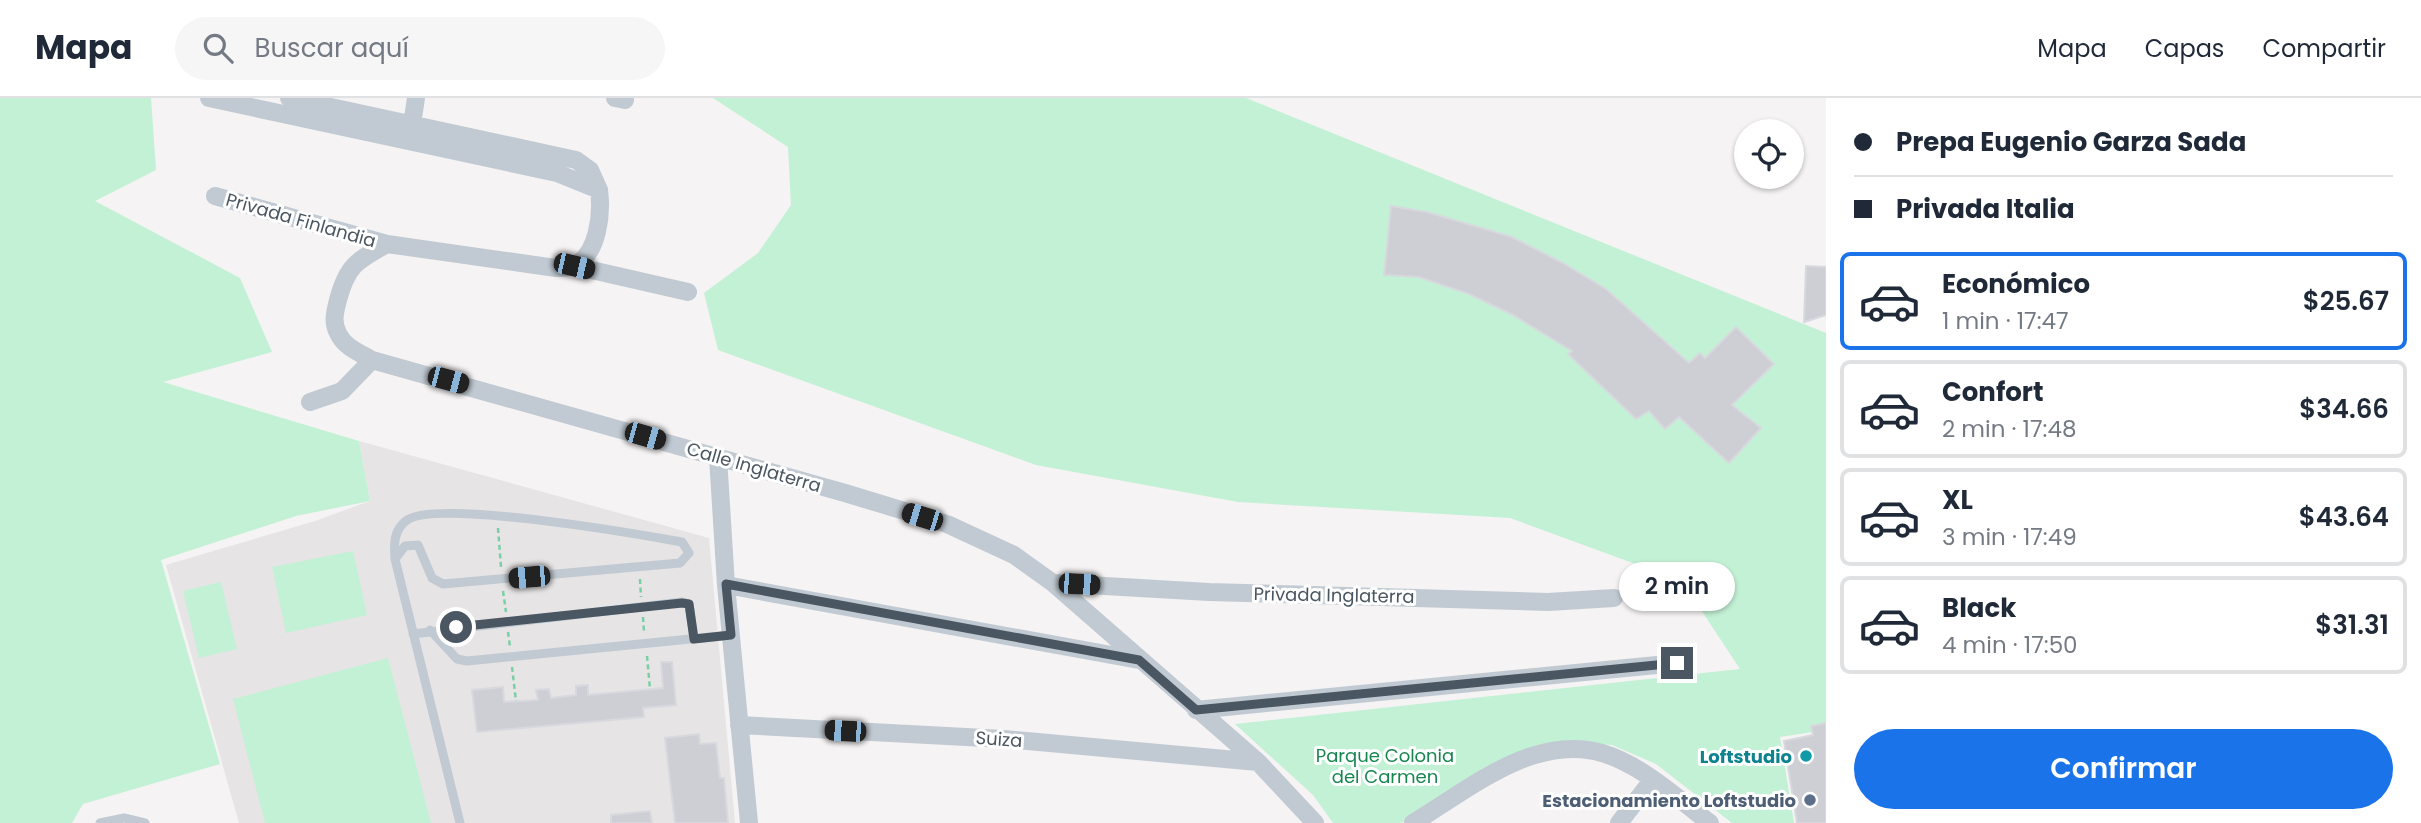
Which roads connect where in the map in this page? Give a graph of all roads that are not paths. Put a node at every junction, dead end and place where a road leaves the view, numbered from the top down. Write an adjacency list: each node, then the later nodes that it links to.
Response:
1 (209, 98): 5 (street)
2 (289, 98): 4 (street)
3 (416, 98): 4 (street)
4 (412, 125): 5 (street)
5 (599, 190): 8 (street)
6 (215, 196): 7 (street, Privada Finlandia)
7 (387, 244): 8 (street); 10 (street, Calle Inglaterra)
8 (574, 266): 9 (street)
9 (688, 292)
10 (372, 360): 11 (street); 12 (street, Calle Inglaterra)
11 (310, 402)
12 (718, 457): 14 (street, Calle Inglaterra); 15 (street)
13 (395, 559): 13 (lane); 18 (lane)
14 (1053, 583): 16 (street, Privada Inglaterra); 21 (street, Calle Inglaterra)
15 (726, 584): 19 (street); 21 (street)
16 (1614, 598)
17 (430, 630): 18 (lane); 20 (lane); 20 (lane)
18 (413, 634): 29 (lane)
19 (731, 635): 20 (lane); 24 (street)
20 (694, 639)
21 (1139, 660): 23 (street, Calle Inglaterra)
22 (1677, 663): 23 (street)
23 (1196, 710): 25 (street, Calle Inglaterra)
24 (740, 725): 25 (street, Suiza); 30 (street)
25 (1258, 761): 31 (street, Calle Inglaterra)
26 (1653, 779): 32 (street); 33 (street); 34 (street)
27 (100, 823): 28 (lane)
28 (145, 823)
29 (460, 823)
30 (749, 823)
31 (1315, 823)
32 (1413, 823)
33 (1619, 823)
34 (1710, 823)

